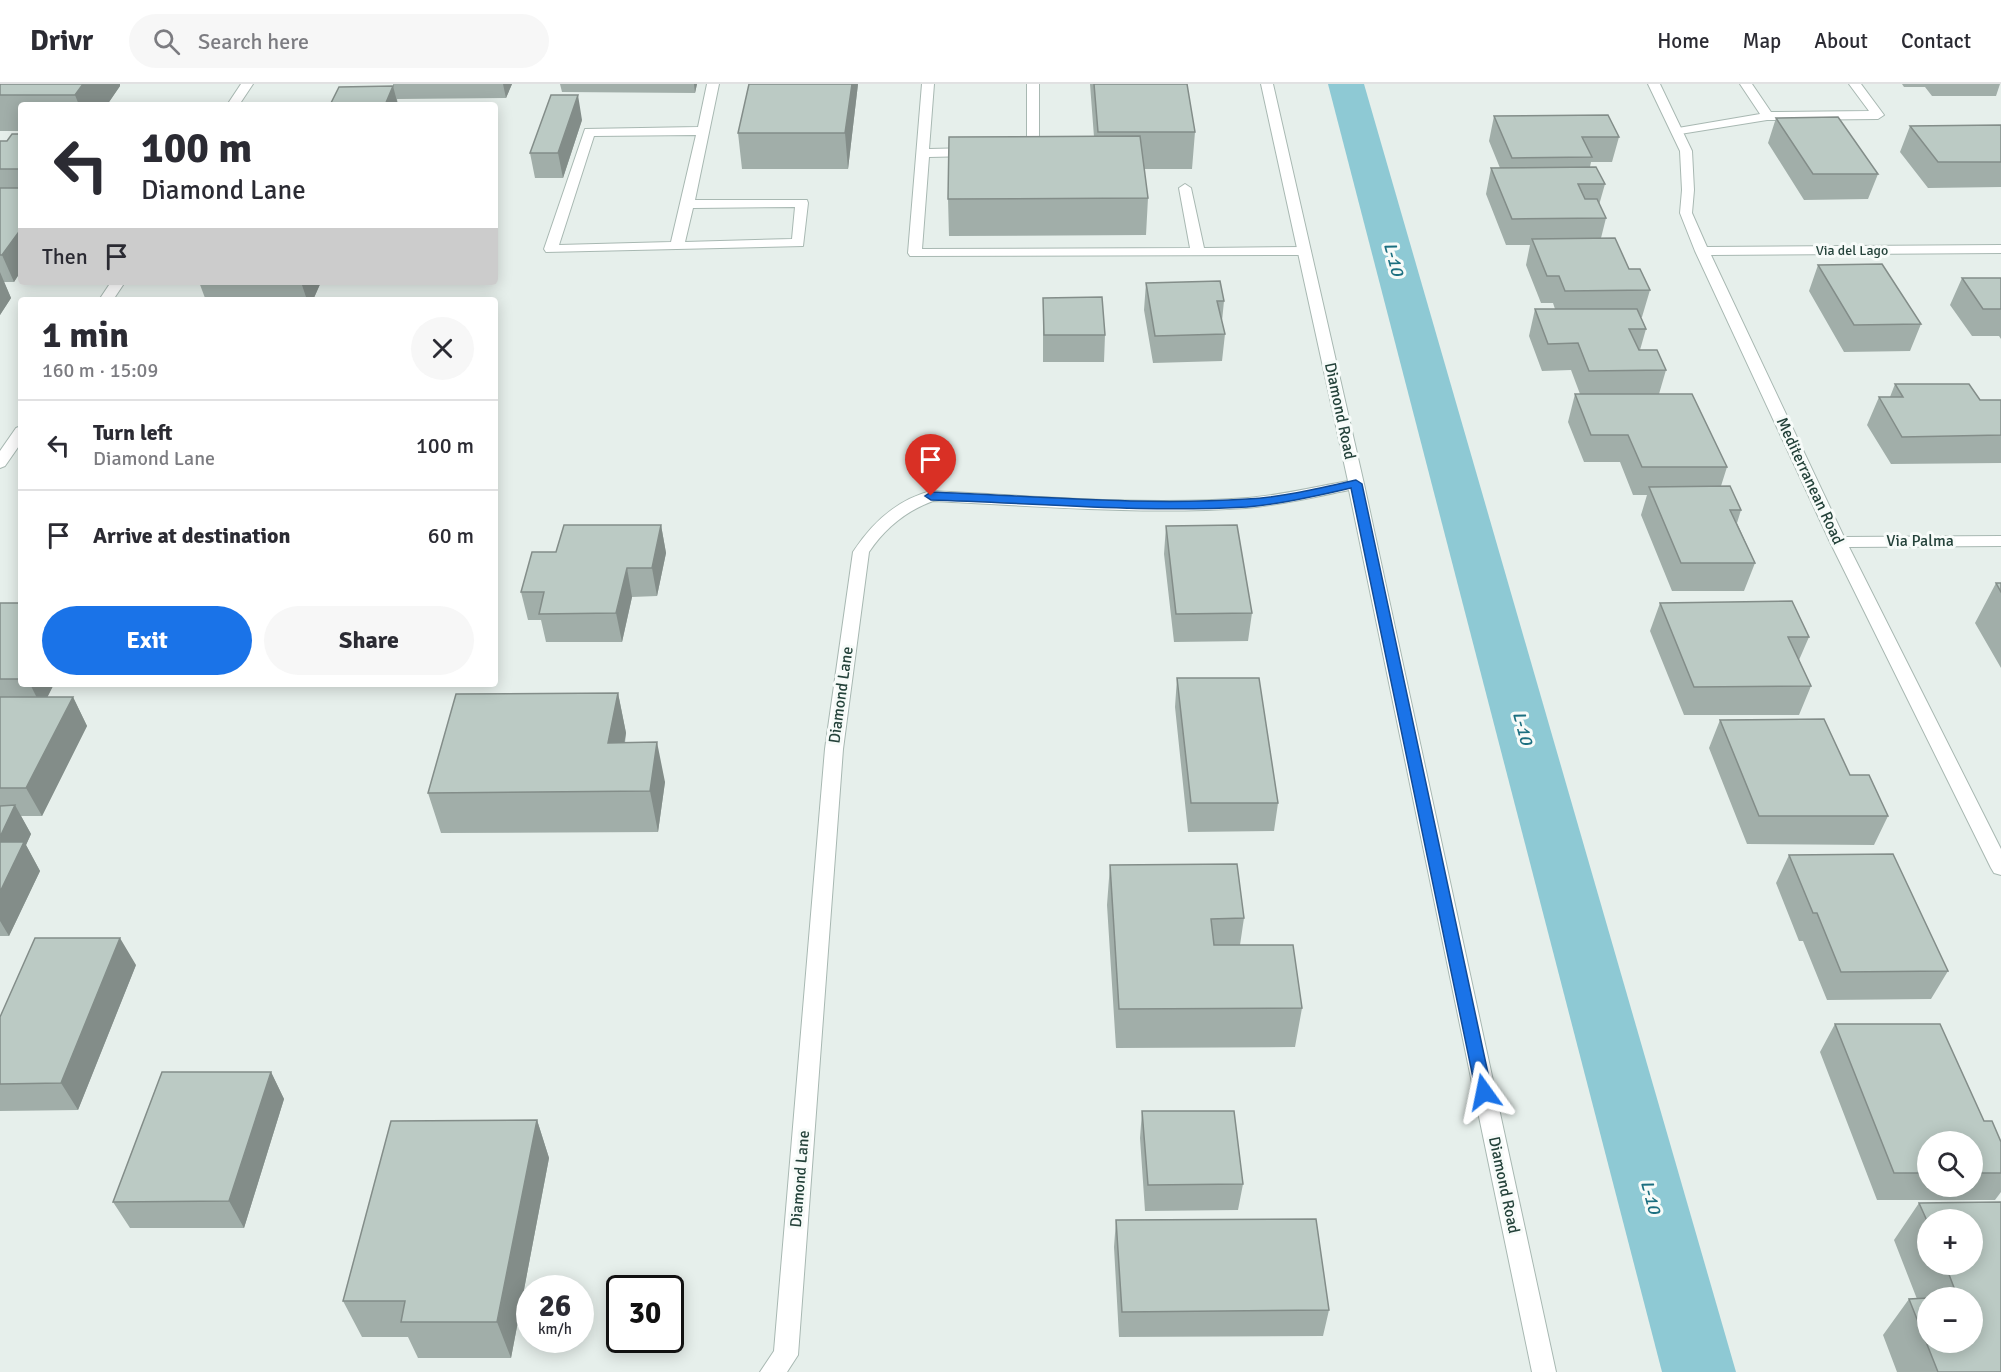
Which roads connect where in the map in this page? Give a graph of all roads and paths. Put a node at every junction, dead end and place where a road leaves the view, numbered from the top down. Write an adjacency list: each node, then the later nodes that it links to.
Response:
1 (247, 84): 9 (street)
2 (713, 84): 11 (street)
3 (928, 84): 15 (street)
4 (1033, 84): 14 (street)
5 (1267, 84): 22 (street, Diamond Road)
6 (1654, 84): 12 (street, Mediterranean Road)
7 (1746, 84): 10 (street)
8 (1855, 84): 10 (street)
9 (235, 102)
10 (1767, 116): 12 (street)
11 (703, 131): 17 (street); 18 (street)
12 (1678, 132): 20 (street, Mediterranean Road)
13 (989, 151): 15 (street)
14 (1011, 151)
15 (923, 153): 21 (street)
16 (1185, 188): 21 (street)
17 (688, 204): 18 (street); 18 (street)
18 (677, 246)
19 (2001, 249): 20 (street, Via del Lago)
20 (1702, 251): 27 (street, Mediterranean Road)
21 (1198, 252): 22 (street)
22 (1304, 252): 25 (street, Diamond Road)
23 (18, 436): 24 (street)
24 (0, 463)
25 (1356, 484): 29 (street, Diamond Lane); 30 (street, Diamond Road)
26 (2001, 541): 27 (street, Via Palma)
27 (1838, 542): 28 (street, Mediterranean Road)
28 (2001, 868)
29 (779, 1364)
30 (1544, 1372)

